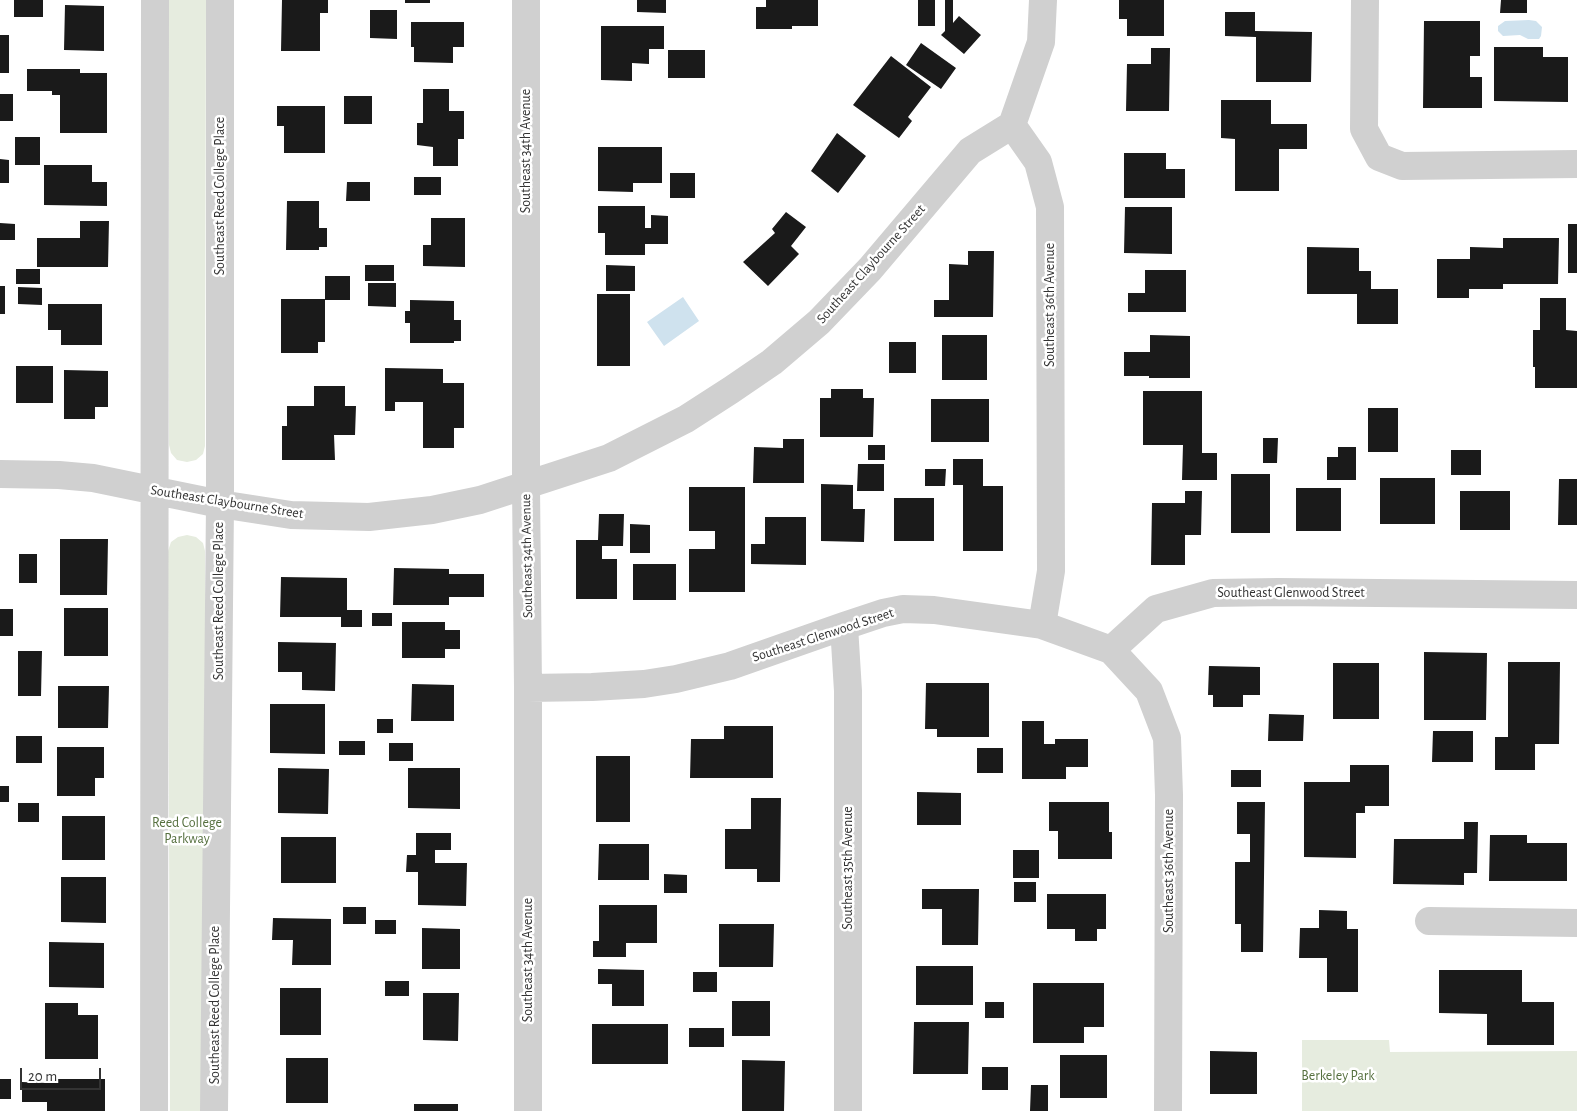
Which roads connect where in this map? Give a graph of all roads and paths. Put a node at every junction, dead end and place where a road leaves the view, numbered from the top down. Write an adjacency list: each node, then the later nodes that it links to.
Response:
1 (155, 0): 10 (street)
2 (220, 0): 11 (street, Southeast Reed College Place)
3 (526, 0): 9 (street, Southeast 34th Avenue)
4 (1043, 0): 6 (street)
5 (1365, 0): 7 (street)
6 (1012, 125): 9 (street, Southeast Claybourne Street); 13 (street, Southeast 36th Avenue)
7 (1577, 164)
8 (0, 474): 10 (street, Southeast Claybourne Street)
9 (526, 486): 11 (street, Southeast Claybourne Street); 16 (street, Southeast 34th Avenue)
10 (154, 491): 11 (street, Southeast Claybourne Street); 19 (street)
11 (220, 504): 20 (street, Southeast Reed College Place)
12 (1577, 595): 15 (street, Southeast Glenwood Street)
13 (1042, 625): 14 (street, Southeast Glenwood Street); 15 (street, Southeast Glenwood Street)
14 (844, 626): 16 (street, Southeast Glenwood Street); 22 (street, Southeast 35th Avenue)
15 (1111, 650): 23 (street, Southeast 36th Avenue)
16 (528, 688): 21 (street, Southeast 34th Avenue)
17 (1430, 921): 18 (street)
18 (1577, 923)
19 (154, 1111)
20 (214, 1111)
21 (528, 1111)
22 (848, 1111)
23 (1168, 1111)

